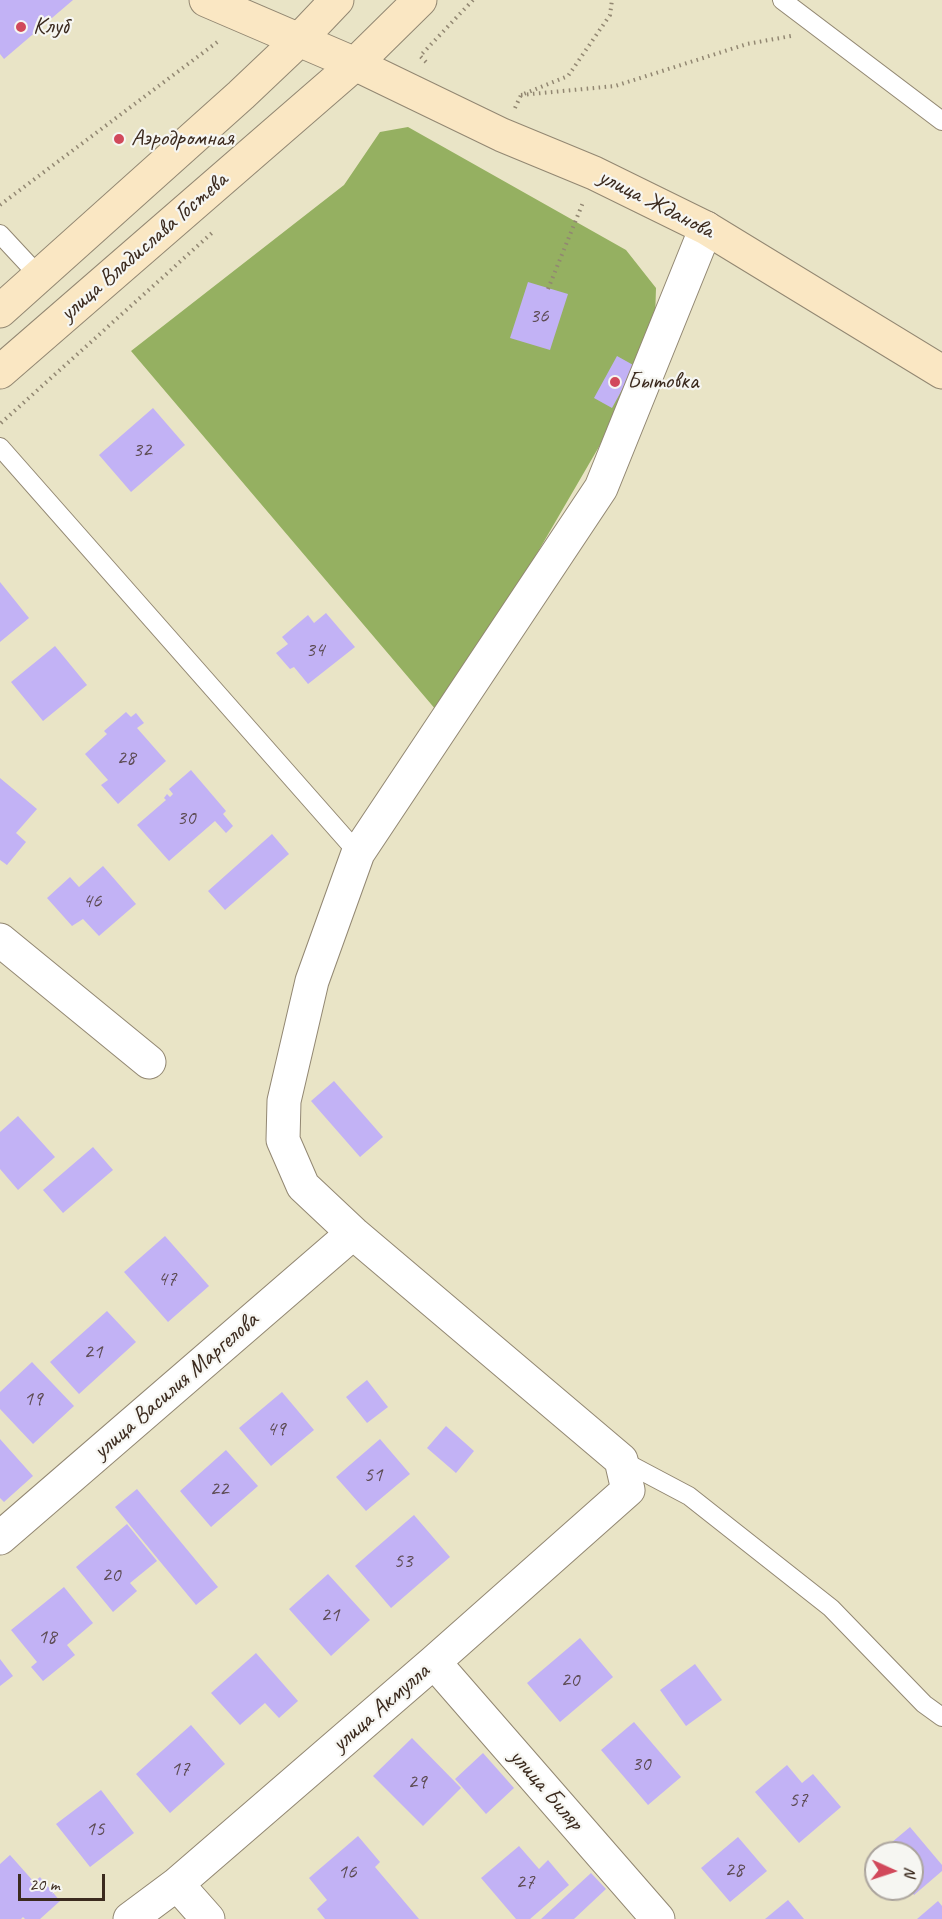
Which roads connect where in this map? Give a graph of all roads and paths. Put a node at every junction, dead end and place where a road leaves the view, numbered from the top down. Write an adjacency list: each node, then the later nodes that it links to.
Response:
1 (206, 0): 9 (main road, улица Жданова)
2 (337, 0): 9 (main road, улица Владислава Гостева)
3 (420, 0): 11 (main road, улица Владислава Гостева)
4 (473, 0): 10 (path)
5 (612, 0): 12 (path)
6 (782, 0): 7 (lane)
7 (823, 30): 12 (path); 13 (lane)
8 (226, 36): 16 (path)
9 (298, 40): 11 (main road, улица Жданова); 20 (main road, улица Владислава Гостева)
10 (426, 63)
11 (356, 64): 14 (main road, улица Жданова); 23 (main road, улица Владислава Гостева)
12 (521, 95): 14 (path)
13 (942, 121)
14 (502, 135): 15 (main road, улица Жданова)
15 (594, 172): 18 (main road, улица Жданова); 21 (path)
16 (0, 205)
17 (220, 226): 25 (path)
18 (706, 228): 24 (main road, улица Жданова); 27 (street)
19 (0, 234): 20 (lane)
20 (39, 276): 22 (main road, улица Владислава Гостева)
21 (548, 289)
22 (0, 311)
23 (0, 372)
24 (942, 372)
25 (0, 424)
26 (0, 447): 27 (lane)
27 (358, 853): 30 (street)
28 (0, 940): 29 (street)
29 (149, 1062)
30 (352, 1233): 31 (street); 32 (street, улица Василия Маргелова)
31 (624, 1475): 33 (street, улица Акмулла); 34 (lane)
32 (0, 1538)
33 (434, 1662): 35 (street, улица Акмулла); 38 (street, улица Биляр)
34 (942, 1717)
35 (177, 1884): 36 (street, улица Акмулла); 37 (street)
36 (130, 1919)
37 (208, 1919)
38 (658, 1919)

